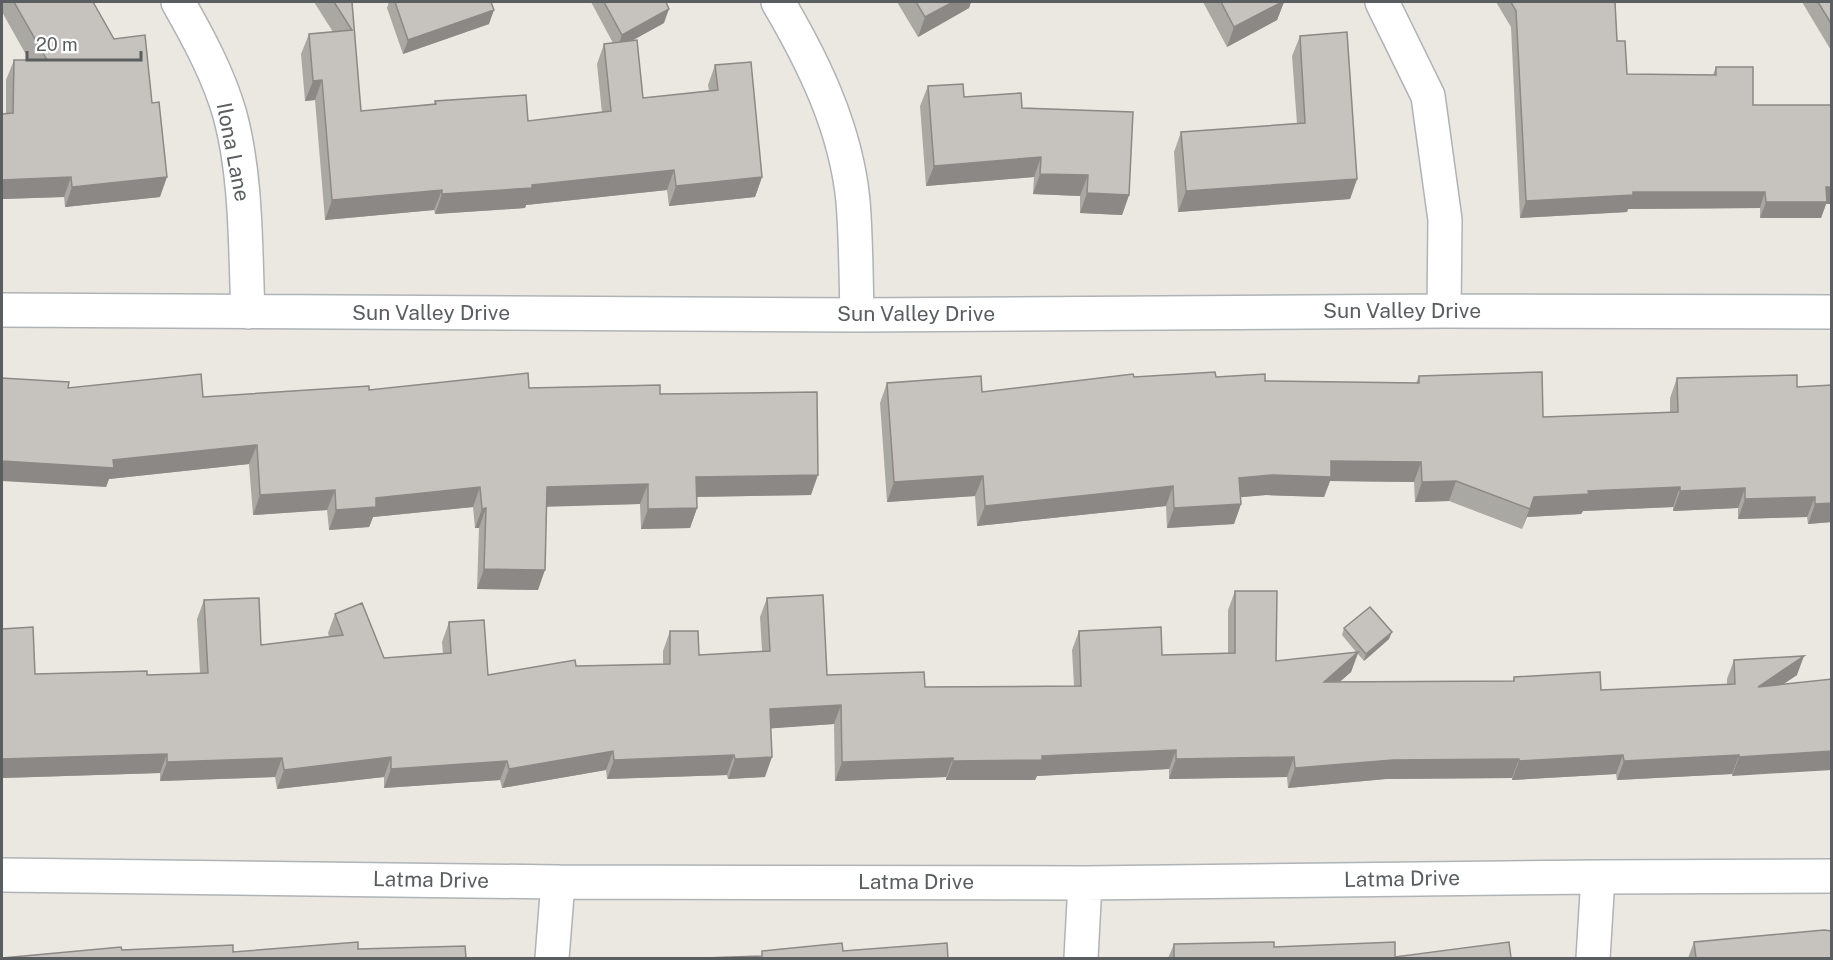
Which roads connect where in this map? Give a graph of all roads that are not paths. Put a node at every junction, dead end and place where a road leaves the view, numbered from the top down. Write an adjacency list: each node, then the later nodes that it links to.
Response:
1 (178, 2): 6 (street, Ilona Lane)
2 (778, 2): 8 (street)
3 (1382, 2): 5 (street)
4 (2, 310): 6 (street, Sun Valley Drive)
5 (1444, 311): 7 (street, Sun Valley Drive); 8 (street, Sun Valley Drive)
6 (248, 312): 8 (street, Sun Valley Drive)
7 (1832, 312)
8 (857, 315)
9 (2, 875): 12 (street, Latma Drive)
10 (1832, 876): 11 (street, Latma Drive)
11 (1598, 877): 13 (street, Latma Drive); 16 (street)
12 (558, 882): 13 (street, Latma Drive); 14 (street)
13 (1085, 883): 15 (street)
14 (552, 958)
15 (1081, 958)
16 (1593, 958)

